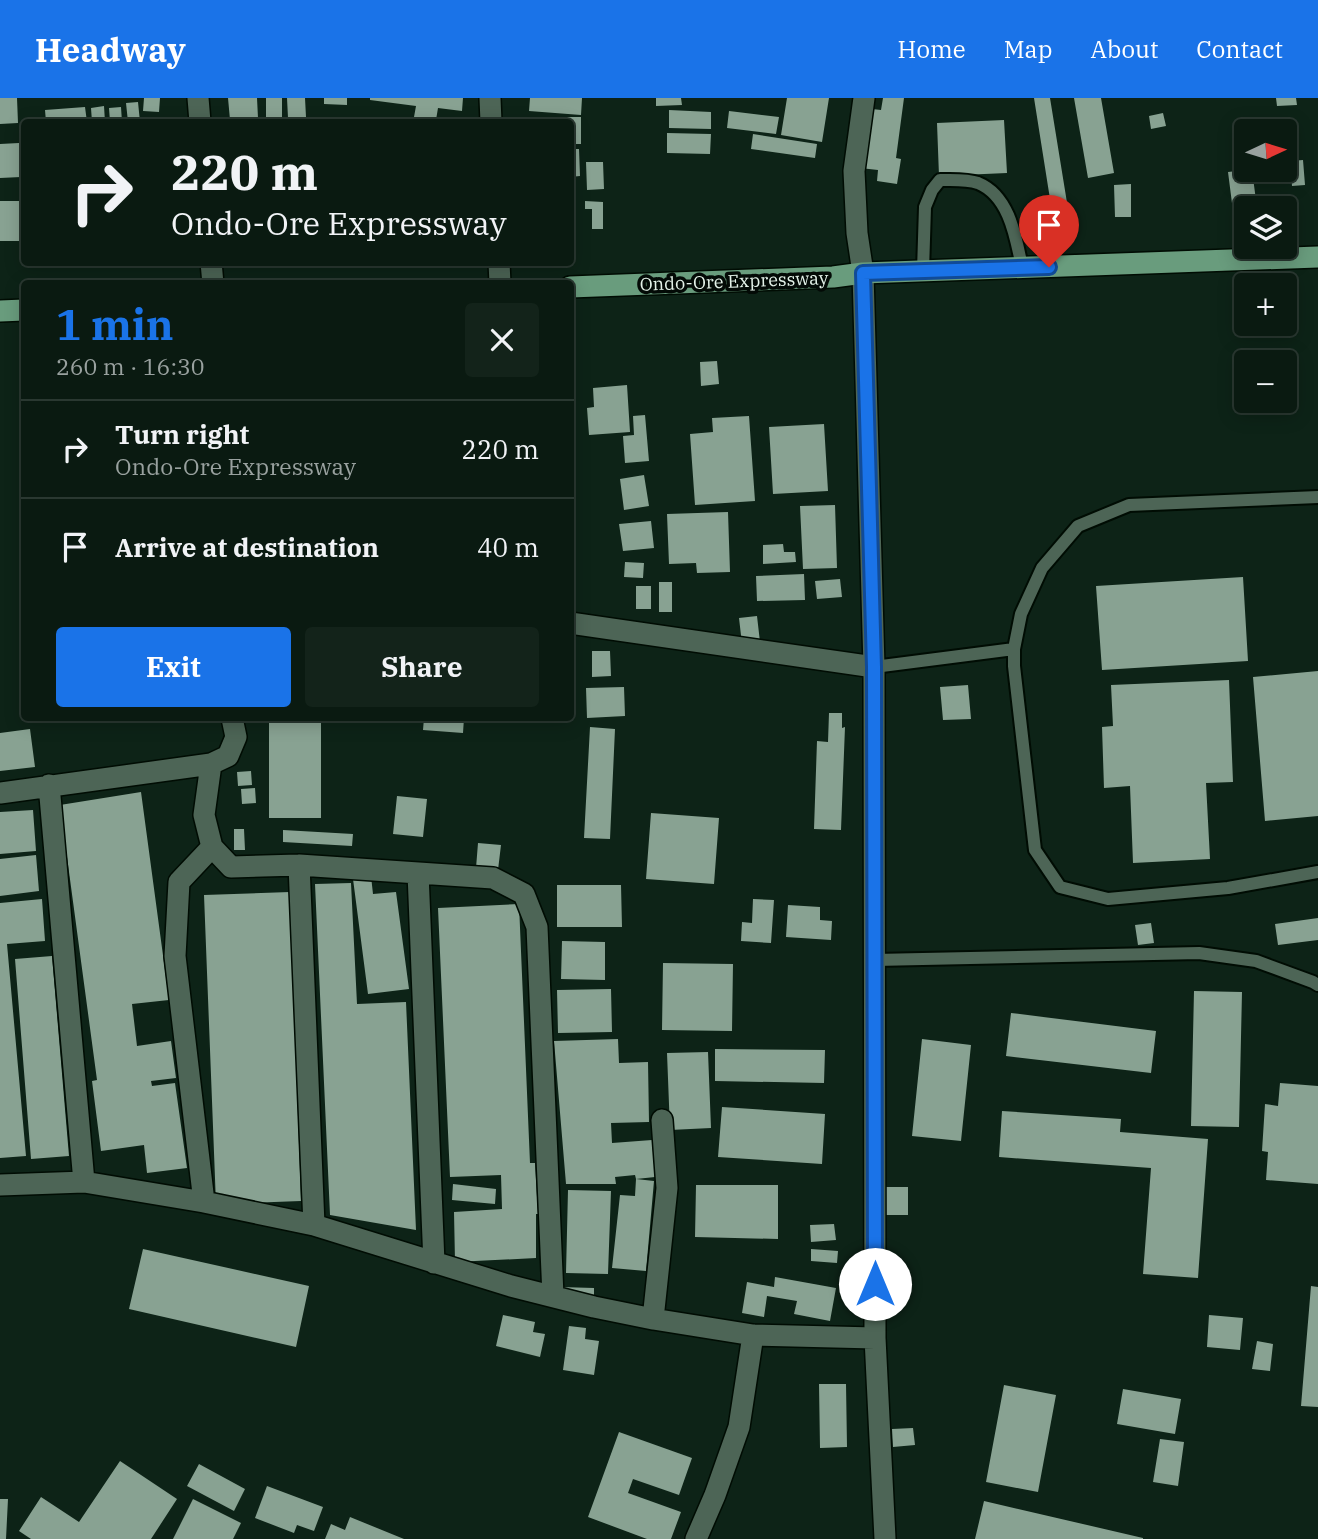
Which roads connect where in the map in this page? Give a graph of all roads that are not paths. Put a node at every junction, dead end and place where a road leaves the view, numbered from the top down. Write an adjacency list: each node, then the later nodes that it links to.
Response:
1 (198, 98): 4 (street)
2 (490, 98): 5 (street)
3 (864, 98): 9 (street)
4 (200, 119)
5 (491, 119)
6 (1318, 257): 7 (main road, Ondo-Ore Expressway)
7 (1022, 267): 8 (main road, Ondo-Ore Expressway); 8 (lane)
8 (923, 271): 9 (main road, Ondo-Ore Expressway)
9 (863, 273): 10 (main road, Ondo-Ore Expressway); 16 (street)
10 (574, 287)
11 (21, 310): 12 (main road)
12 (0, 311)
13 (1318, 498): 15 (lane)
14 (574, 624): 16 (street)
15 (1014, 649): 16 (lane); 23 (lane)
16 (874, 667): 25 (street)
17 (233, 721): 18 (street)
18 (211, 764): 19 (street); 21 (street)
19 (49, 786): 20 (street); 28 (street)
20 (0, 793)
21 (212, 847): 22 (street); 30 (street)
22 (299, 865): 24 (street); 31 (street)
23 (1318, 872)
24 (418, 873): 32 (street); 33 (street)
25 (875, 960): 26 (lane); 36 (street)
26 (1318, 985)
27 (662, 1120): 34 (street)
28 (84, 1182): 29 (street); 30 (street)
29 (0, 1185)
30 (204, 1202): 31 (street)
31 (314, 1225): 32 (street)
32 (434, 1263): 33 (street)
33 (553, 1296): 34 (street)
34 (653, 1319): 35 (street)
35 (753, 1335): 36 (street); 37 (street)
36 (875, 1338): 38 (street)
37 (696, 1539)
38 (885, 1539)

